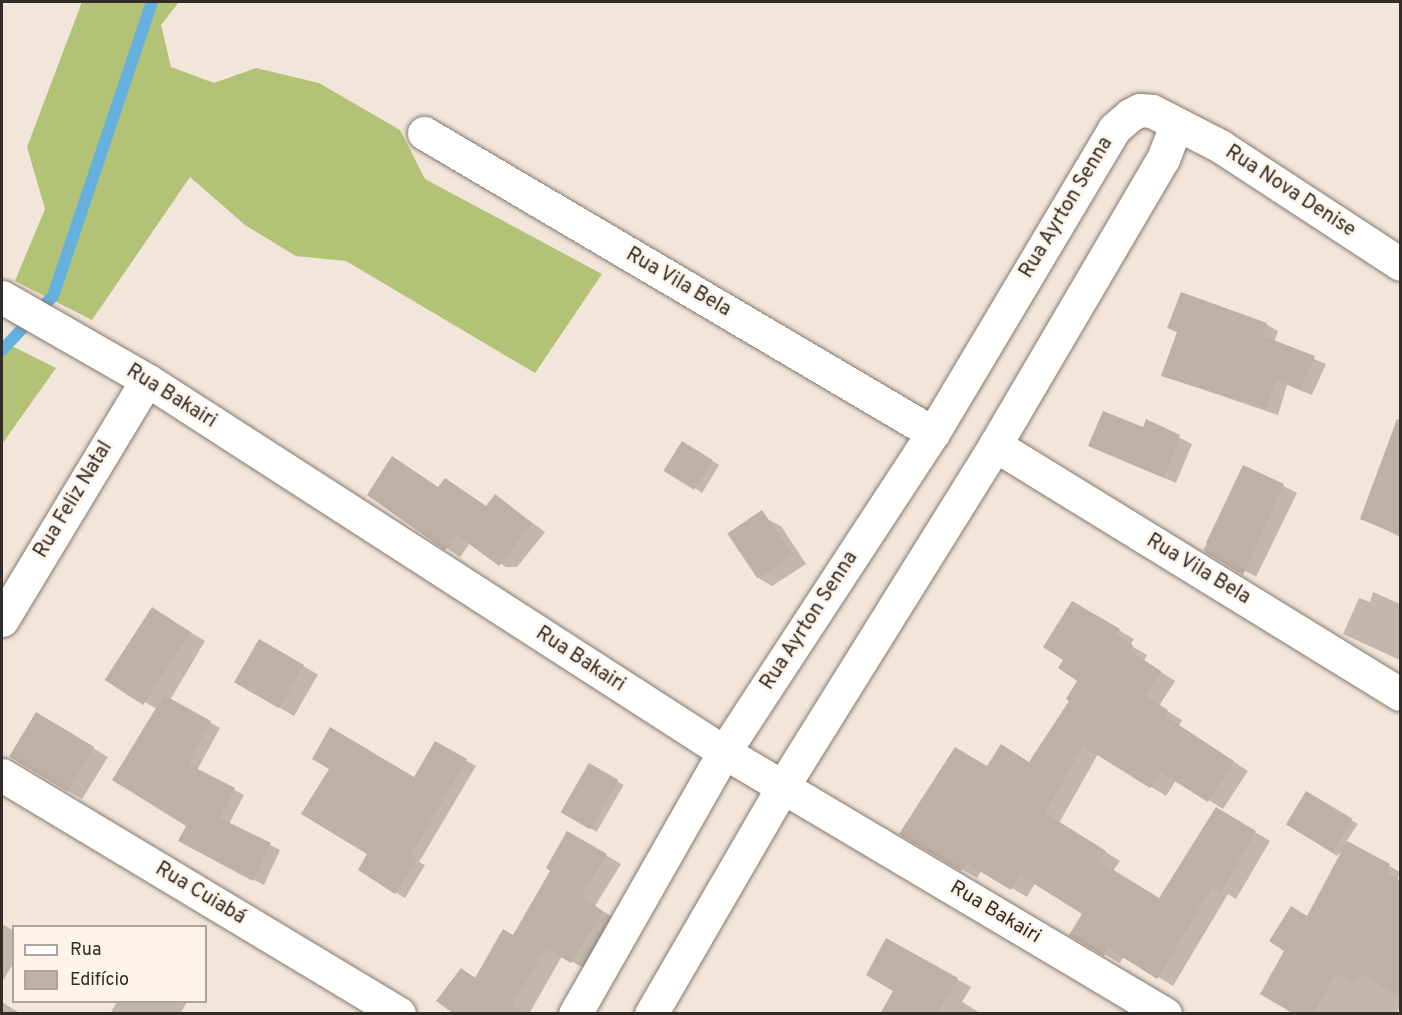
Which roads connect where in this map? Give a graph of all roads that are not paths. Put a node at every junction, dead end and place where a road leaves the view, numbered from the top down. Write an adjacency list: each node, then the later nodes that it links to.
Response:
1 (1176, 125): 3 (street, Rua Nova Denise); 6 (street, Rua Ayrton Senna); 7 (street)
2 (424, 133): 6 (street, Rua Vila Bela)
3 (1401, 264)
4 (6, 299): 5 (street, Rua Bakairi)
5 (147, 380): 8 (street, Rua Feliz Natal); 10 (street, Rua Bakairi)
6 (933, 433): 10 (street, Rua Ayrton Senna)
7 (995, 446): 9 (street, Rua Vila Bela); 12 (street)
8 (2, 620)
9 (1401, 694)
10 (724, 752): 12 (street, Rua Bakairi); 14 (street, Rua Ayrton Senna)
11 (2, 775): 13 (street, Rua Cuiabá)
12 (783, 786): 15 (street); 16 (street, Rua Bakairi)
13 (399, 1014)
14 (574, 1014)
15 (651, 1014)
16 (1165, 1014)

